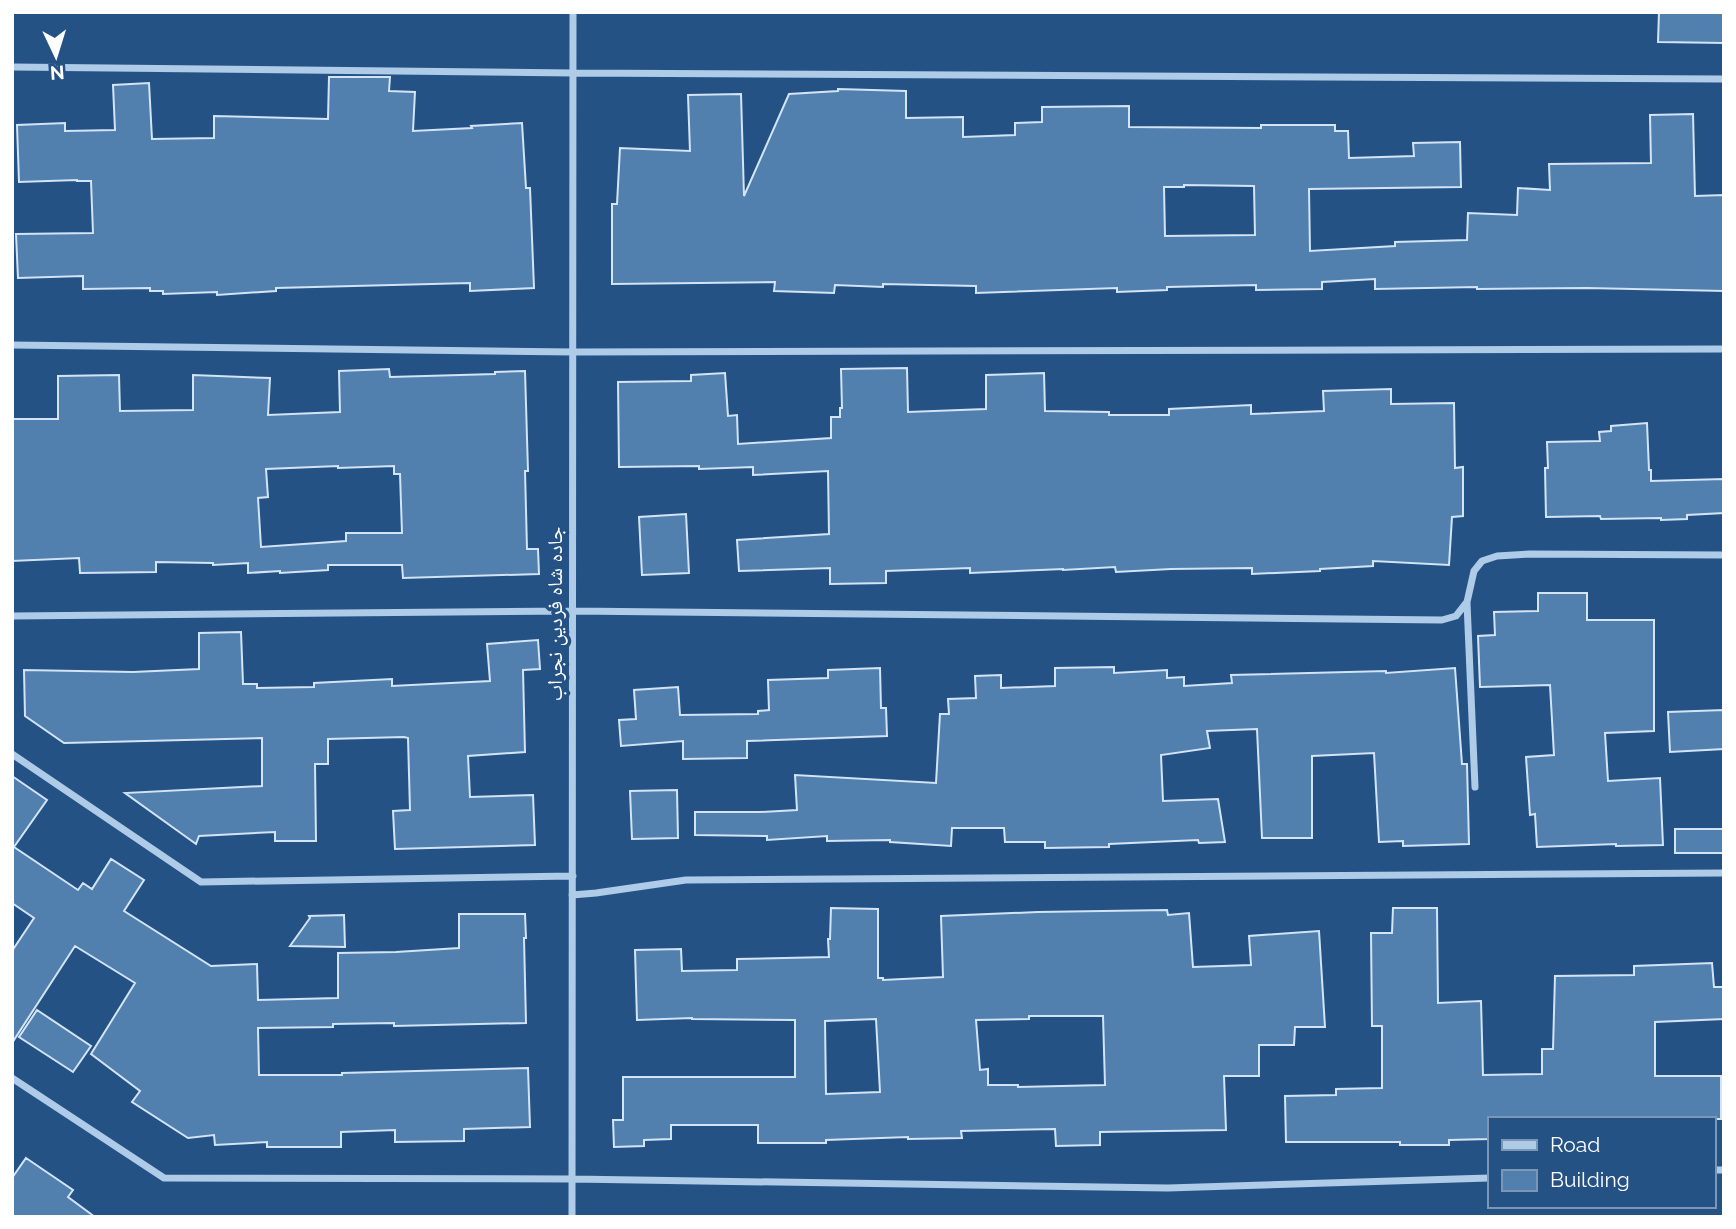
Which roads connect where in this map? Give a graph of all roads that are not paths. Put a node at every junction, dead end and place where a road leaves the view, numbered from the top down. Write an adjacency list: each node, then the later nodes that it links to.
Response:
1 (573, 12): 3 (street, جاده شاه فردین نجراب)
2 (12, 67): 3 (street)
3 (573, 73): 4 (street); 7 (street, جاده شاه فردین نجراب)
4 (1724, 79)
5 (12, 345): 7 (street)
6 (1724, 349): 7 (street)
7 (573, 352): 10 (street, جاده شاه فردین نجراب)
8 (1724, 555): 9 (street)
9 (1467, 602): 10 (street); 13 (street)
10 (573, 611): 11 (street); 15 (street, جاده شاه فردین نجراب)
11 (12, 616)
12 (12, 754): 15 (street)
13 (1475, 787)
14 (1724, 873): 16 (street)
15 (573, 876): 16 (street, جاده شاه فردین نجراب)
16 (572, 895): 19 (street, جاده شاه فردین نجراب)
17 (12, 1078): 19 (street)
18 (1488, 1178): 19 (street)
19 (572, 1180): 20 (street, جاده شاه فردین نجراب)
20 (572, 1217)

